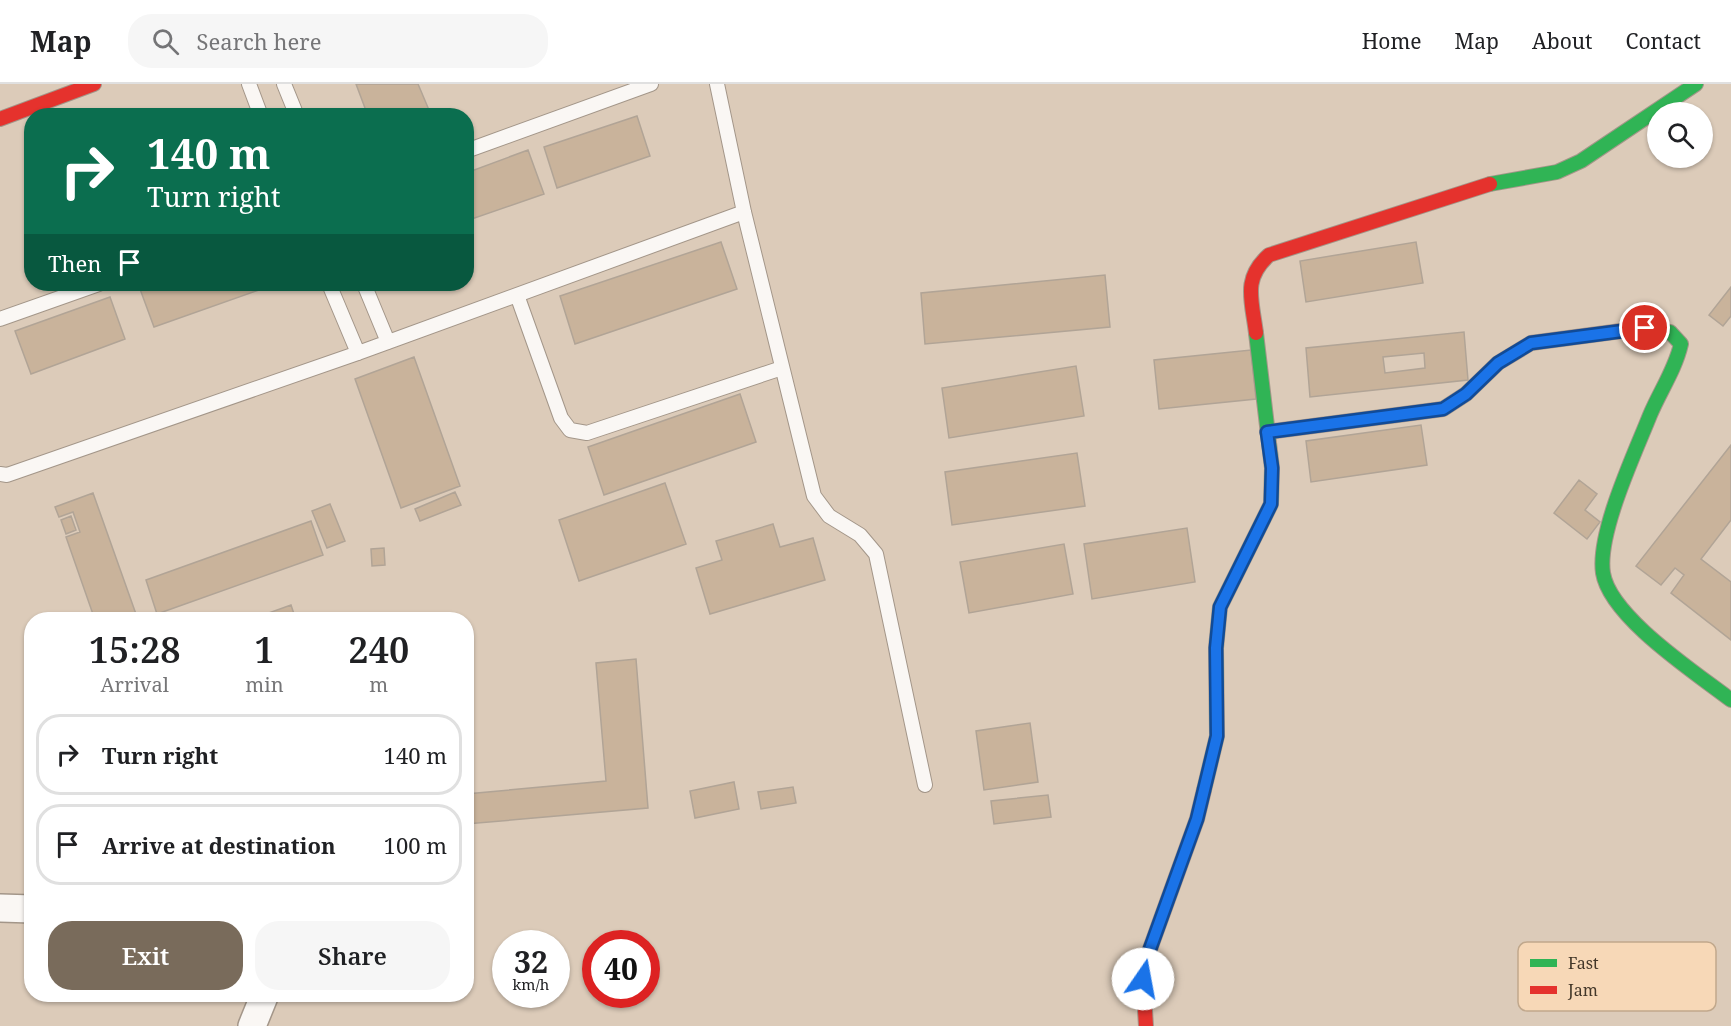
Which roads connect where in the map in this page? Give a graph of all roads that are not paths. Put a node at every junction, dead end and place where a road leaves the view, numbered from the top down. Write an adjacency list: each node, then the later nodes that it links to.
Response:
1 (94, 84): 7 (street)
2 (249, 84): 8 (lane)
3 (284, 84): 9 (lane)
4 (651, 84): 12 (lane)
5 (717, 84): 13 (lane)
6 (1696, 84): 22 (street)
7 (30, 108)
8 (258, 108)
9 (294, 108)
10 (24, 110): 11 (street)
11 (0, 119)
12 (474, 148)
13 (744, 212): 17 (lane); 21 (lane)
14 (79, 291): 18 (lane)
15 (333, 291): 20 (lane)
16 (367, 291): 19 (lane)
17 (517, 295): 19 (lane); 21 (lane)
18 (0, 319)
19 (388, 342): 20 (lane)
20 (358, 353): 23 (lane)
21 (782, 368): 25 (lane)
22 (1267, 432): 24 (street); 30 (street)
23 (0, 474)
24 (1731, 700)
25 (925, 785)
26 (0, 908): 27 (street)
27 (24, 909)
28 (262, 1002): 29 (street)
29 (252, 1026)
30 (1146, 1026)

